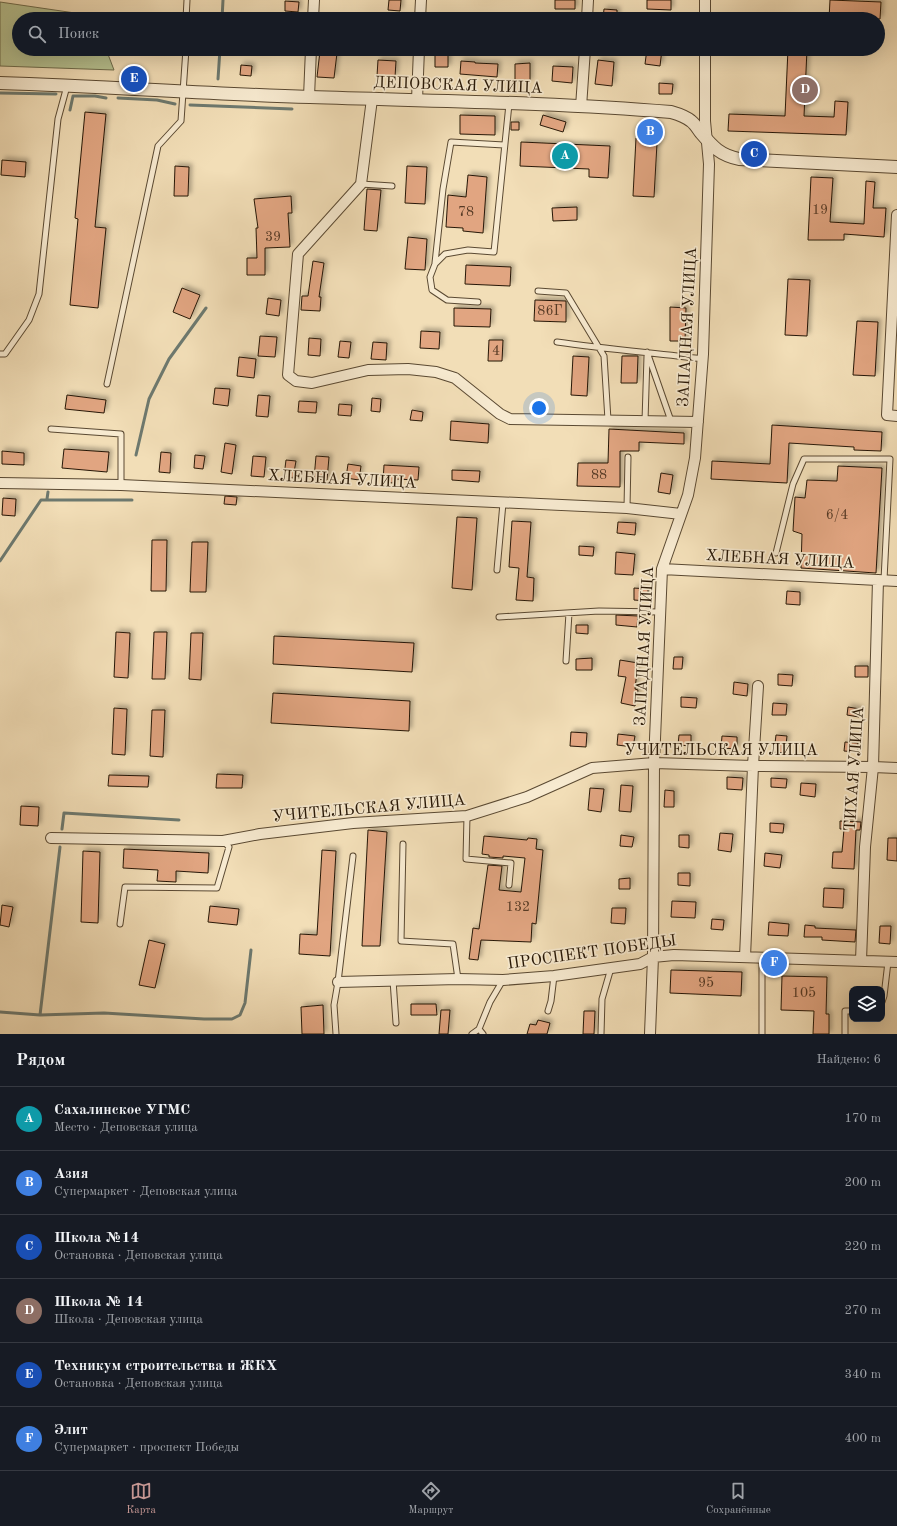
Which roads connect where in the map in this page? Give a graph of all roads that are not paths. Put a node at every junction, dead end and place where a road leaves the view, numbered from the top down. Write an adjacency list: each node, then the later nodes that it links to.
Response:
1 (186, 0): 6 (lane)
2 (314, 0): 7 (street)
3 (421, 0): 8 (street)
4 (588, 0): 9 (street)
5 (705, 0): 10 (street)
6 (186, 12)
7 (313, 12)
8 (420, 12)
9 (587, 12)
10 (705, 12)
11 (186, 56): 18 (lane)
12 (311, 56): 19 (street)
13 (419, 56): 21 (street)
14 (585, 56): 23 (street)
15 (705, 56): 24 (street, ЗАПАДНАЯ УЛИЦА)
16 (0, 83): 17 (street, ДЕПОВСКАЯ УЛИЦА)
17 (67, 85): 18 (street, ДЕПОВСКАЯ УЛИЦА); 36 (lane)
18 (183, 91): 19 (street, ДЕПОВСКАЯ УЛИЦА); 38 (lane)
19 (309, 97): 20 (street, ДЕПОВСКАЯ УЛИЦА)
20 (372, 99): 21 (street, ДЕПОВСКАЯ УЛИЦА); 27 (street)
21 (417, 100): 22 (street, ДЕПОВСКАЯ УЛИЦА)
22 (509, 104): 23 (street, ДЕПОВСКАЯ УЛИЦА); 25 (lane)
23 (581, 107): 24 (street, ДЕПОВСКАЯ УЛИЦА)
24 (708, 142): 26 (street, ДЕПОВСКАЯ УЛИЦА); 37 (street, ЗАПАДНАЯ УЛИЦА)
25 (504, 145): 30 (lane); 30 (lane)
26 (897, 168)
27 (361, 184): 28 (lane); 40 (street)
28 (392, 186)
29 (897, 215): 39 (street)
30 (435, 264): 32 (lane)
31 (538, 291): 34 (lane)
32 (478, 302)
33 (557, 342): 34 (lane)
34 (599, 349): 35 (lane); 40 (lane)
35 (647, 352): 37 (lane); 41 (lane); 42 (lane)
36 (0, 354)
37 (703, 359): 43 (street, ЗАПАДНАЯ УЛИЦА)
38 (107, 384)
39 (892, 415)
40 (608, 420): 41 (street)
41 (645, 421): 42 (street)
42 (671, 421): 43 (street)
43 (698, 422): 50 (street, ЗАПАДНАЯ УЛИЦА)
44 (51, 429): 47 (lane)
45 (628, 457): 49 (lane)
46 (0, 483): 47 (street, ХЛЕБНАЯ УЛИЦА)
47 (121, 485): 48 (street, ХЛЕБНАЯ УЛИЦА)
48 (503, 502): 49 (street, ХЛЕБНАЯ УЛИЦА); 53 (lane)
49 (627, 508): 50 (street, ХЛЕБНАЯ УЛИЦА)
50 (681, 514): 52 (street, ЗАПАДНАЯ УЛИЦА)
51 (776, 553): 54 (lane)
52 (662, 569): 54 (street, ХЛЕБНАЯ УЛИЦА); 56 (street, ЗАПАДНАЯ УЛИЦА)
53 (497, 570)
54 (881, 580): 55 (street, ХЛЕБНАЯ УЛИЦА); 63 (street, ТИХАЯ УЛИЦА)
55 (897, 581)
56 (660, 612): 57 (lane); 61 (street, ЗАПАДНАЯ УЛИЦА)
57 (569, 613): 58 (lane); 59 (lane)
58 (499, 617)
59 (566, 661)
60 (758, 686): 62 (street)
61 (654, 763): 62 (street, УЧИТЕЛЬСКАЯ УЛИЦА); 65 (street, УЧИТЕЛЬСКАЯ УЛИЦА); 72 (street, ЗАПАДНАЯ УЛИЦА)
62 (753, 766): 63 (street, УЧИТЕЛЬСКАЯ УЛИЦА); 73 (street)
63 (873, 767): 64 (street, УЧИТЕЛЬСКАЯ УЛИЦА); 75 (street, ТИХАЯ УЛИЦА)
64 (897, 768)
65 (467, 816): 67 (street, УЧИТЕЛЬСКАЯ УЛИЦА); 70 (lane)
66 (51, 838): 67 (street, УЧИТЕЛЬСКАЯ УЛИЦА)
67 (223, 841): 71 (lane)
68 (403, 844): 79 (lane)
69 (353, 856): 82 (lane)
70 (510, 885)
71 (120, 924)
72 (653, 957): 73 (street, ПРОСПЕКТ ПОБЕДЫ); 77 (street, ПРОСПЕКТ ПОБЕДЫ); 91 (street, ЗАПАДНАЯ УЛИЦА)
73 (745, 957): 74 (street, ПРОСПЕКТ ПОБЕДЫ)
74 (762, 957): 75 (street, ПРОСПЕКТ ПОБЕДЫ); 92 (lane)
75 (861, 960): 76 (street, ПРОСПЕКТ ПОБЕДЫ)
76 (892, 962): 83 (lane)
77 (611, 968): 78 (street, ПРОСПЕКТ ПОБЕДЫ); 90 (lane)
78 (554, 976): 81 (street, ПРОСПЕКТ ПОБЕДЫ); 84 (lane)
79 (458, 979): 80 (street, ПРОСПЕКТ ПОБЕДЫ); 81 (street, ПРОСПЕКТ ПОБЕДЫ)
80 (393, 980): 82 (street, ПРОСПЕКТ ПОБЕДЫ); 86 (lane)
81 (503, 980): 87 (lane)
82 (338, 982): 88 (lane)
83 (885, 992)
84 (548, 1011)
85 (849, 1011): 93 (lane)
86 (396, 1023)
87 (481, 1032): 89 (lane)
88 (336, 1034)
89 (472, 1034)
90 (601, 1034)
91 (650, 1034)
92 (762, 1034)
93 (845, 1034)

